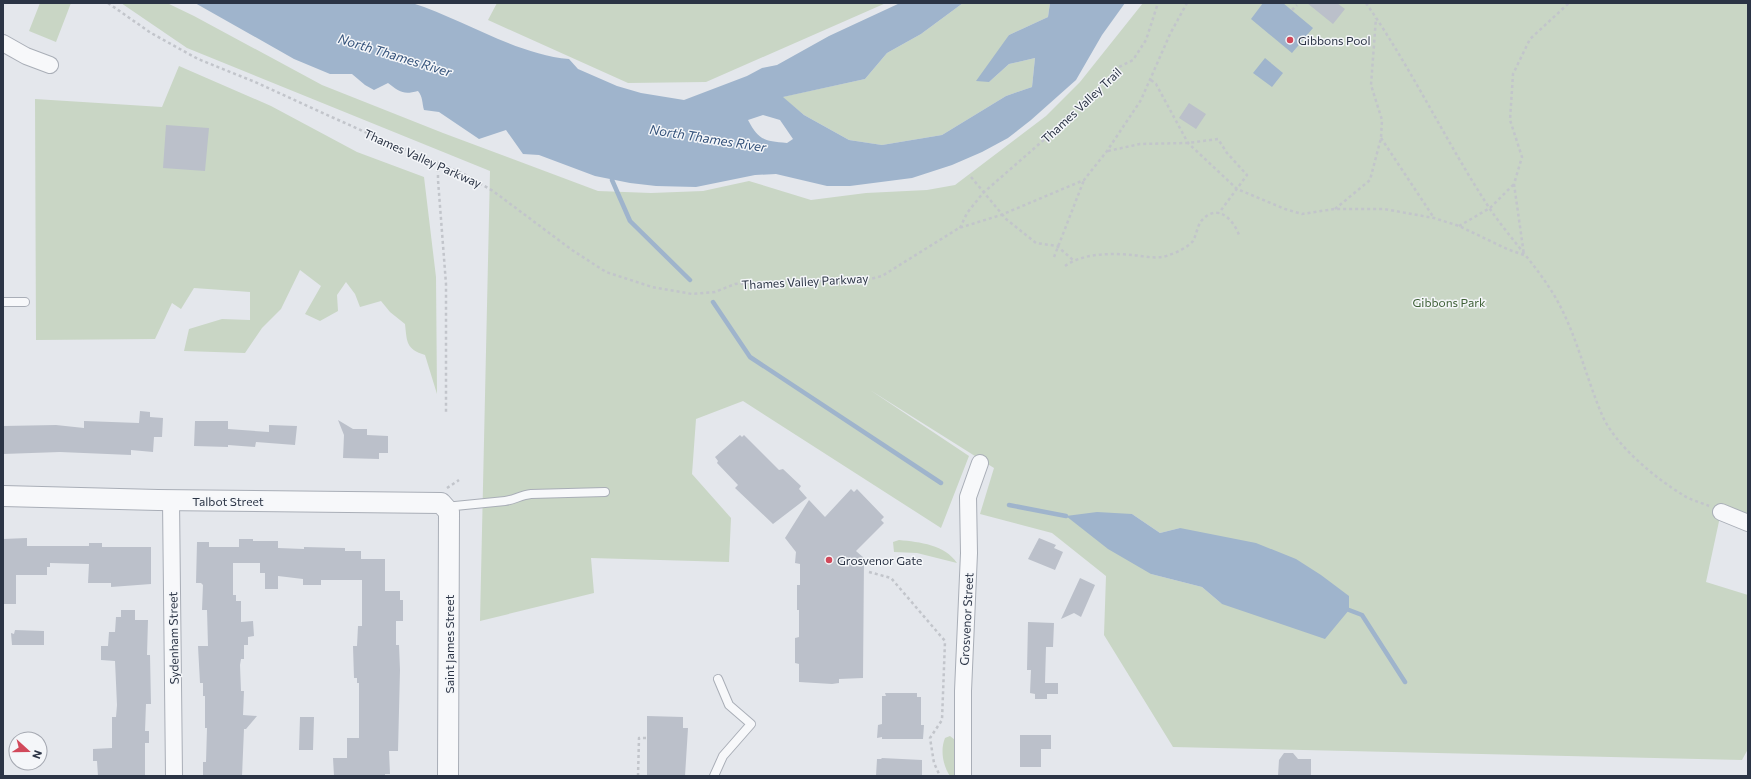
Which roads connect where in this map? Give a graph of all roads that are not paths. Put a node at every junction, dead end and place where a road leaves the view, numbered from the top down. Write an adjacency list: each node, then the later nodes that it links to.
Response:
1 (3, 43): 2 (street)
2 (50, 65)
3 (3, 302): 4 (lane)
4 (25, 302)
5 (980, 463): 16 (street, Grosvenor Street)
6 (605, 492): 9 (lane)
7 (3, 496): 8 (street, Talbot Street)
8 (171, 500): 9 (street, Talbot Street); 13 (street, Sydenham Street)
9 (445, 503): 14 (street, Saint James Street)
10 (1721, 512): 11 (street)
11 (1748, 523)
12 (718, 679): 15 (lane)
13 (174, 776)
14 (448, 776)
15 (714, 776)
16 (964, 776)

